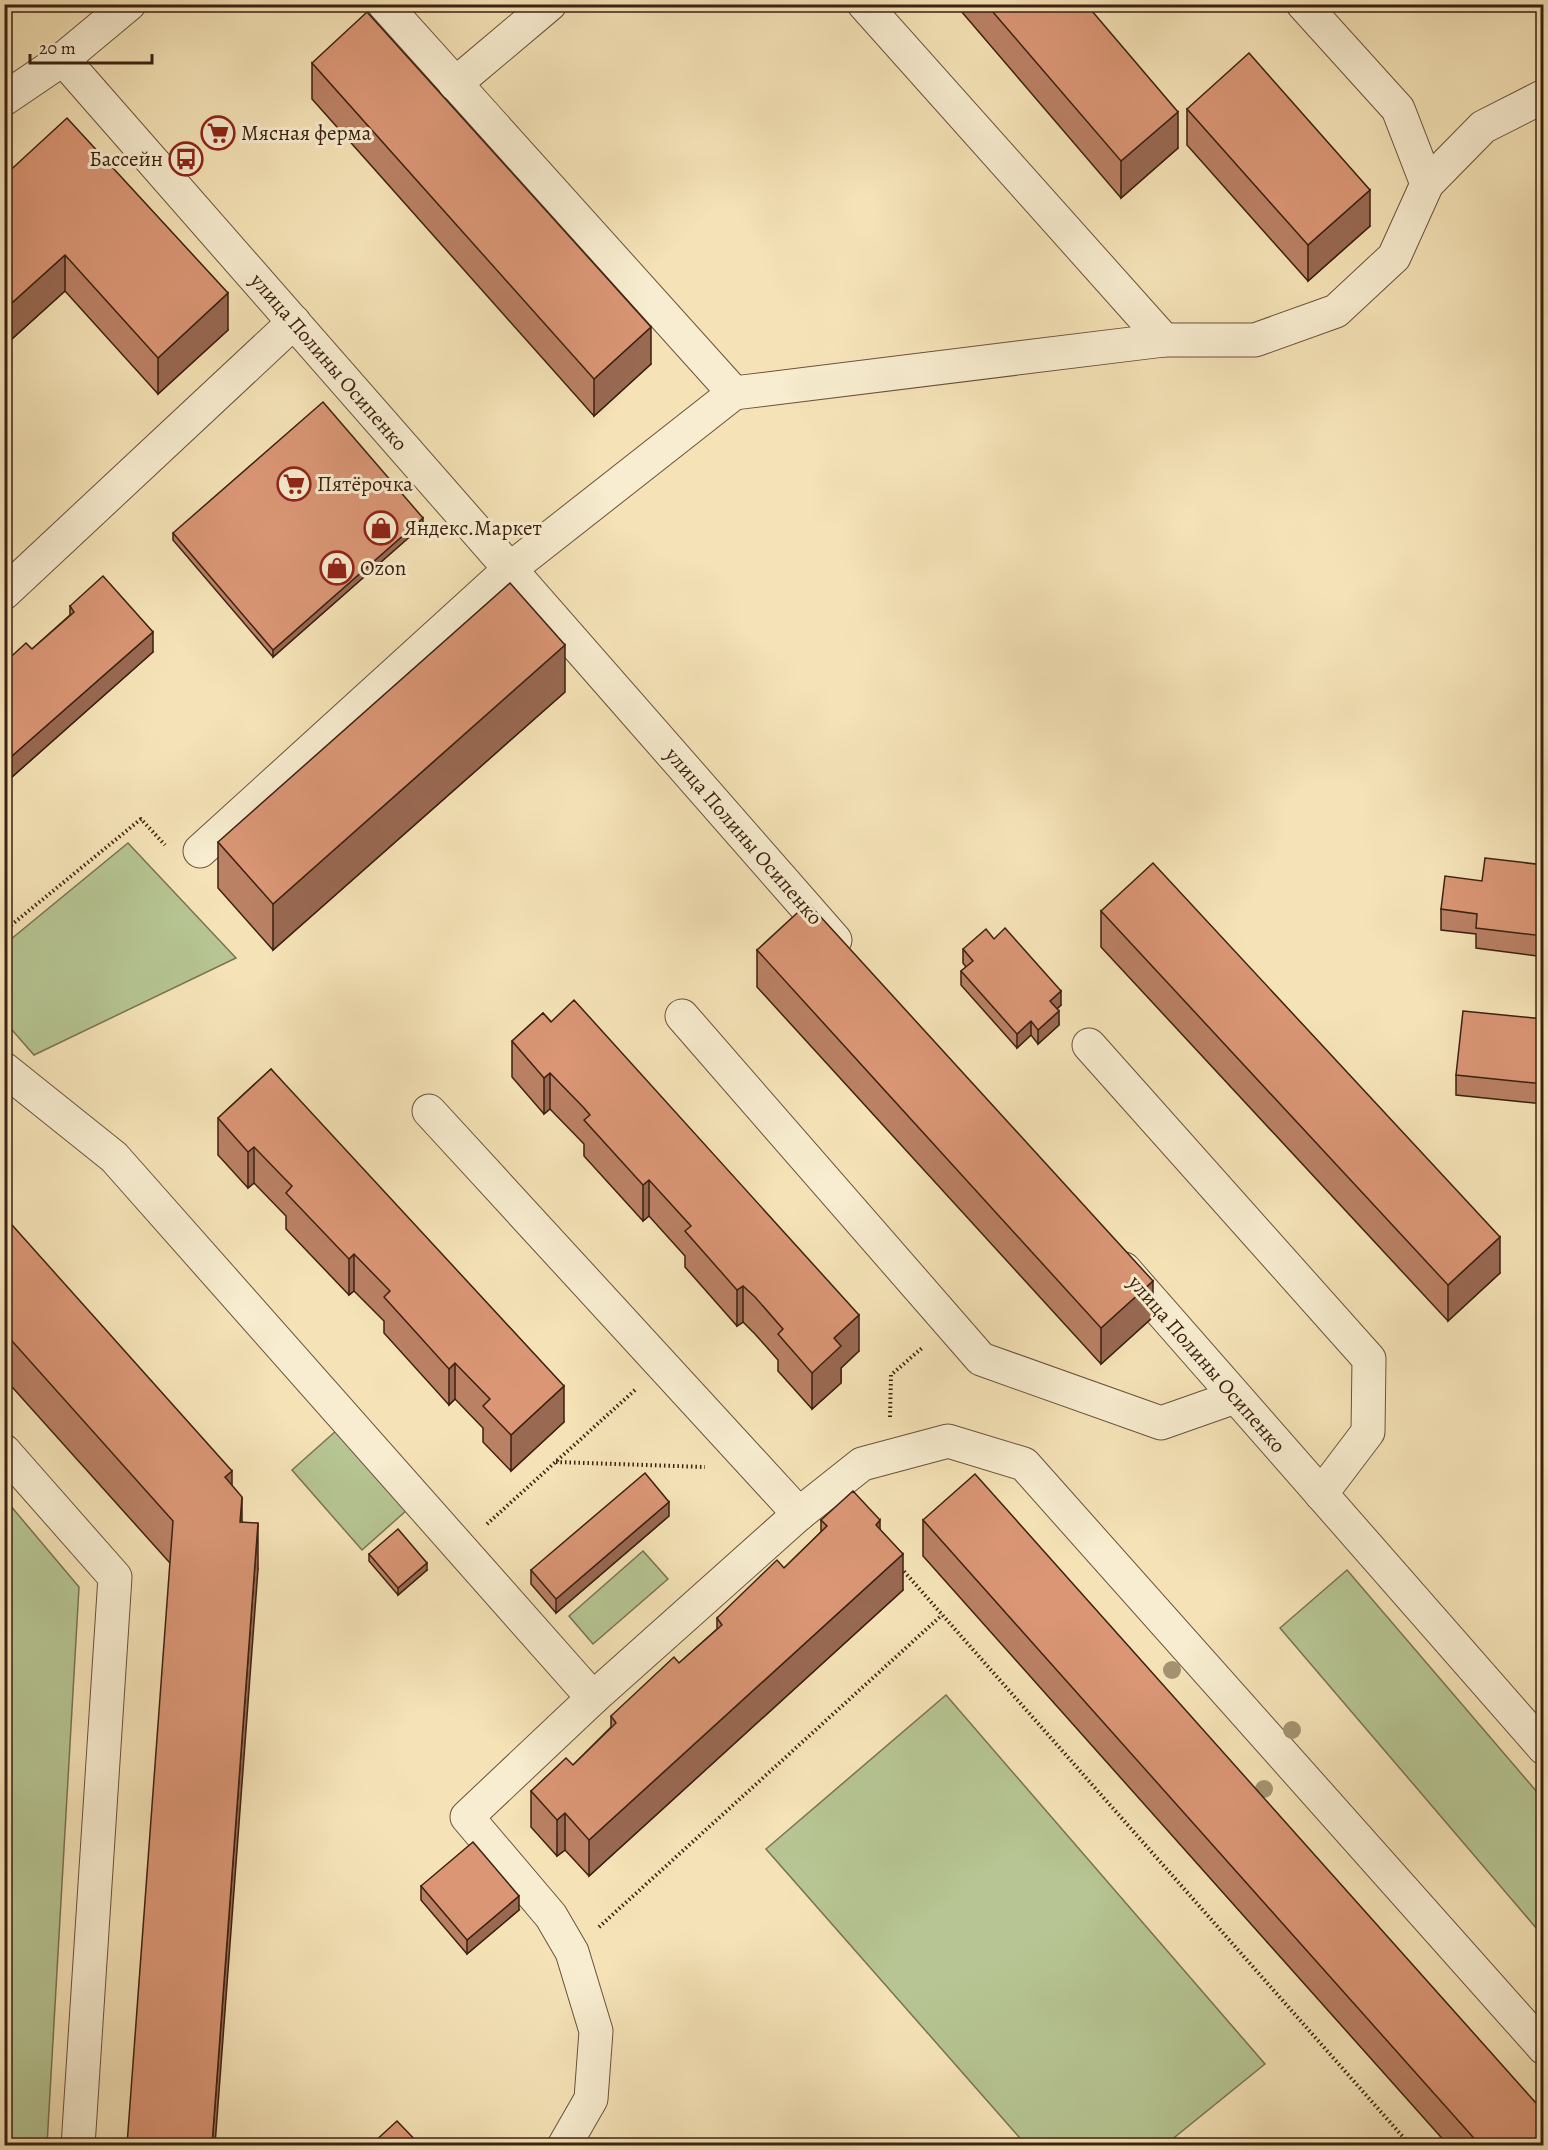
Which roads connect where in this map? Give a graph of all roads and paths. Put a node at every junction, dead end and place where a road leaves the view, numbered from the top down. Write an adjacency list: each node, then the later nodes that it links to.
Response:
1 (129, 4): 6 (street)
2 (384, 4): 7 (street)
3 (550, 4): 7 (street)
4 (864, 4): 12 (street)
5 (1303, 4): 10 (street)
6 (63, 59): 9 (street); 11 (street, улица Полины Осипенко)
7 (455, 84): 13 (street)
8 (1544, 96): 10 (street)
9 (4, 99)
10 (1427, 184): 12 (street)
11 (294, 322): 14 (street, улица Полины Осипенко); 15 (street)
12 (1164, 340): 13 (street)
13 (734, 393): 14 (street)
14 (510, 569): 16 (street); 18 (street, улица Полины Осипенко)
15 (4, 593)
16 (200, 851): 17 (path)
17 (4, 931)
18 (858, 966)
19 (682, 1016): 24 (street)
20 (1089, 1045): 31 (street)
21 (4, 1069): 33 (street)
22 (429, 1111): 25 (street)
23 (1102, 1244): 26 (street, улица Полины Осипенко)
24 (949, 1323): 26 (street); 28 (path)
25 (662, 1365): 29 (path); 30 (street)
26 (1235, 1397): 31 (street, улица Полины Осипенко)
27 (4, 1451): 40 (street)
28 (889, 1456): 32 (street); 39 (street)
29 (556, 1462): 30 (path); 33 (path)
30 (757, 1468): 32 (street)
31 (1321, 1494): 37 (street, улица Полины Осипенко)
32 (799, 1514): 36 (street)
33 (460, 1549): 36 (street)
34 (894, 1561): 35 (path)
35 (942, 1615): 38 (path); 42 (path)
36 (593, 1698): 38 (street)
37 (1544, 1748)
38 (572, 1952): 41 (street)
39 (1544, 2048)
40 (78, 2145)
41 (564, 2145)
42 (1411, 2145)

